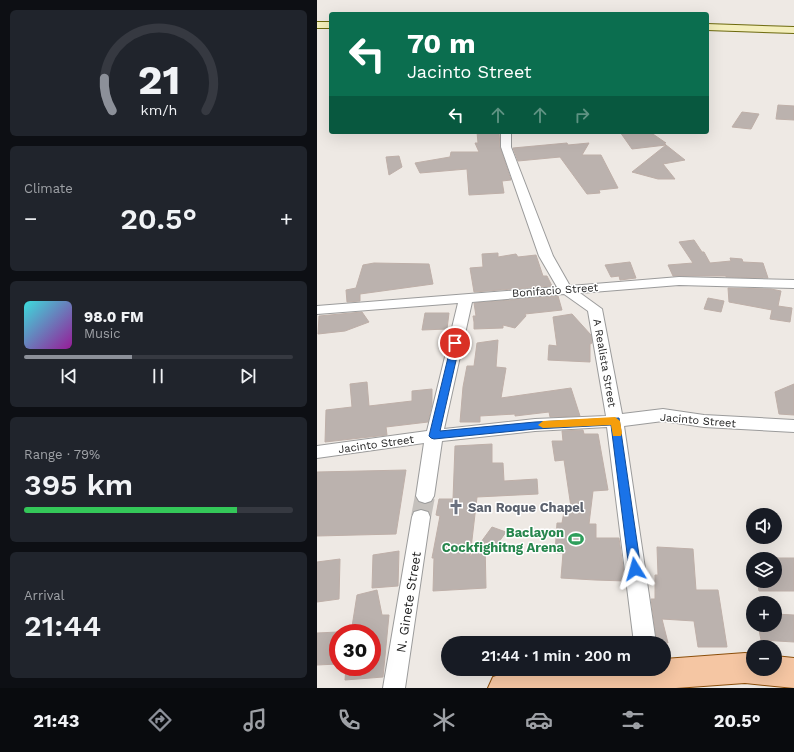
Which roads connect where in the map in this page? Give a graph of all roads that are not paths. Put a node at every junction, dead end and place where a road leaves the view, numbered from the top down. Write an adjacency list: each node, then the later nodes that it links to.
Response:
1 (317, 25): 2 (main road)
2 (329, 25)
3 (709, 27): 4 (main road)
4 (794, 30)
5 (506, 134): 7 (street, A Realista Street)
6 (794, 284): 7 (street, Bonifacio Street)
7 (565, 289): 8 (street, Bonifacio Street); 10 (street, A Realista Street)
8 (466, 297): 9 (street, Bonifacio Street); 12 (street)
9 (317, 310)
10 (615, 421): 11 (street, Jacinto Street); 12 (street, Jacinto Street); 16 (street, A Realista Street)
11 (794, 426)
12 (434, 436): 13 (street, Jacinto Street); 14 (street)
13 (317, 452)
14 (425, 496)
15 (421, 517): 22 (street, N. Ginete Street)
16 (644, 636)
17 (746, 668): 18 (main road)
18 (671, 671)
19 (782, 672): 20 (main road)
20 (794, 673)
21 (613, 676): 23 (main road)
22 (394, 688)
23 (505, 688)

